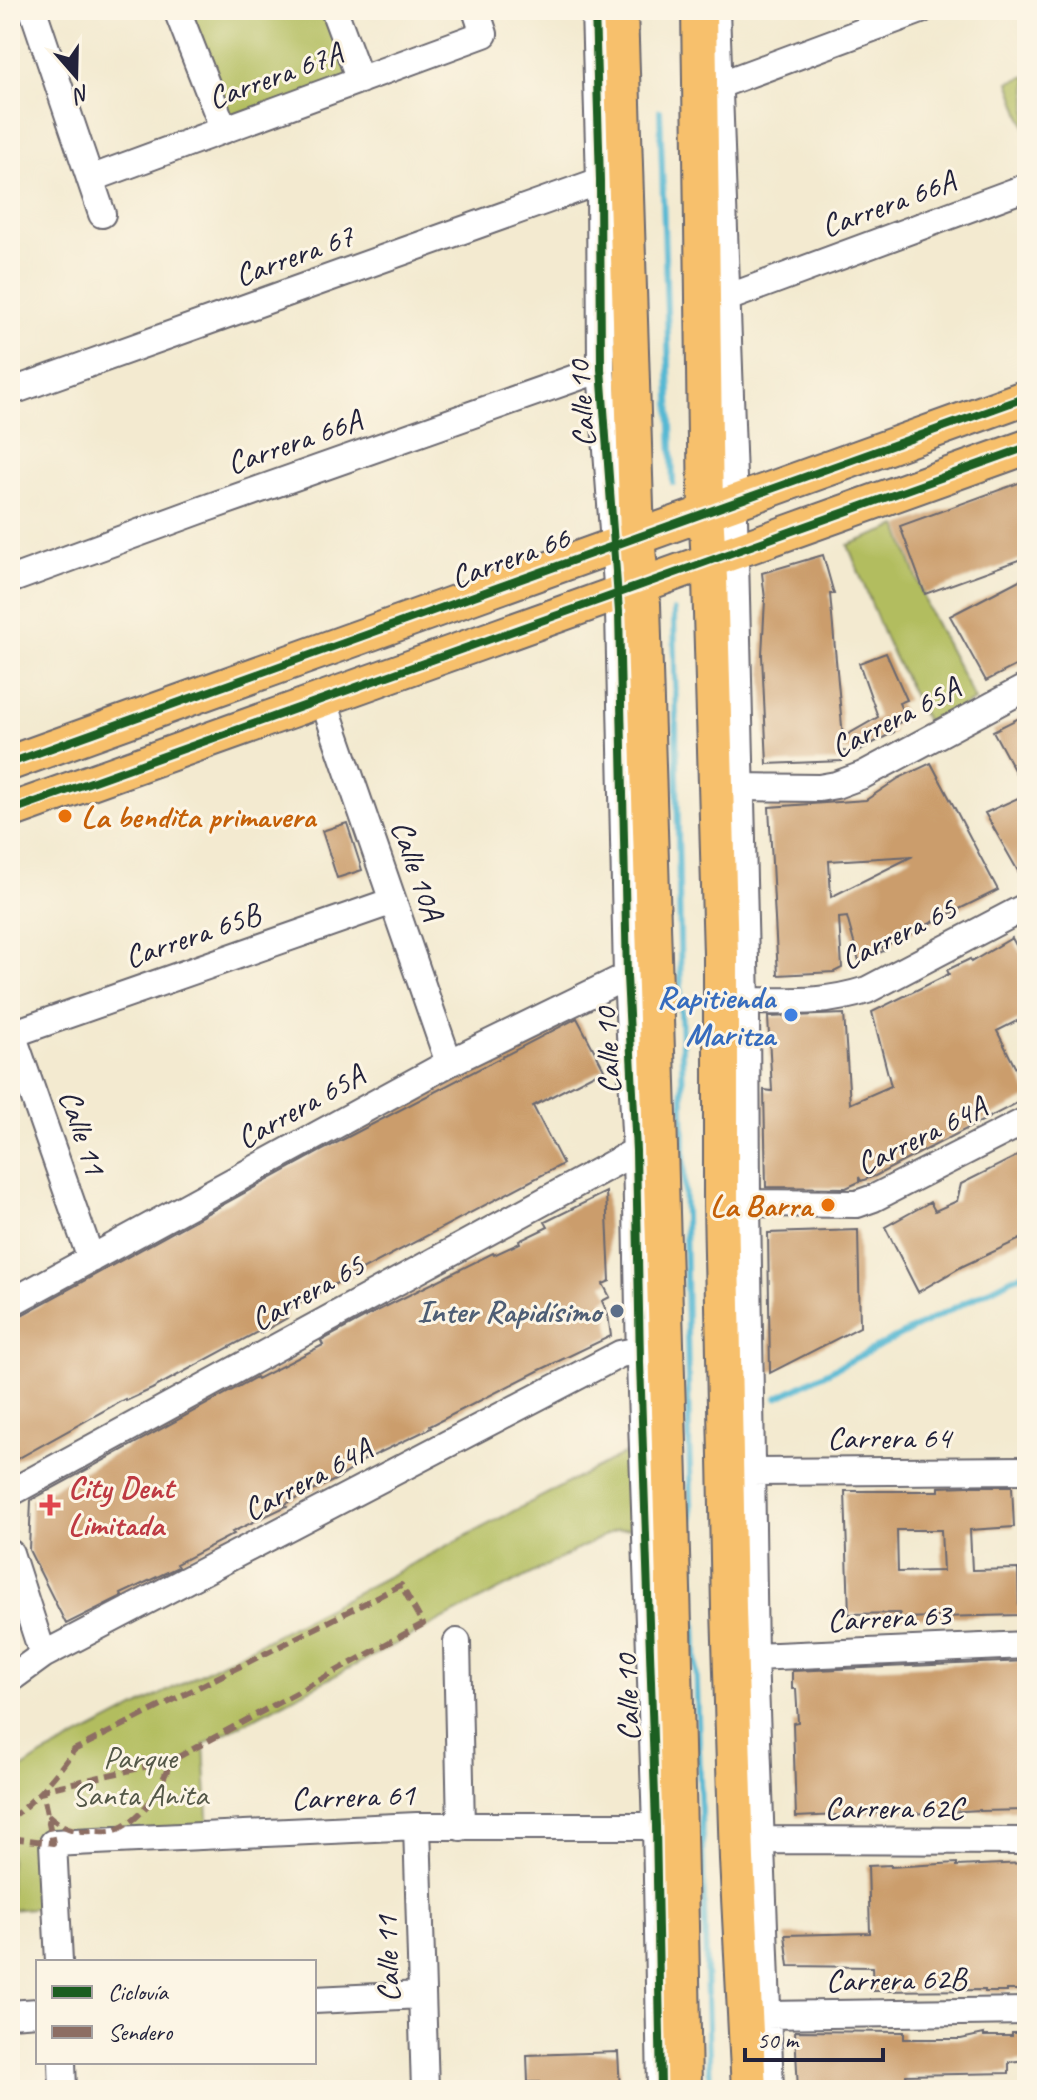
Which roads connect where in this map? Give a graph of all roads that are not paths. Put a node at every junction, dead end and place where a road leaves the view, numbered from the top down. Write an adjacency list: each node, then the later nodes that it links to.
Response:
1 (33, 10): 13 (street)
2 (177, 10): 12 (street)
3 (334, 10): 11 (street)
4 (689, 10): 10 (main road)
5 (699, 10): 10 (main road)
6 (716, 10): 10 (street)
7 (921, 10): 10 (street)
8 (612, 12): 14 (street, Calle 10); 23 (main road, Calle 10)
9 (480, 22): 11 (street, Carrera 67A)
10 (710, 74): 17 (street); 22 (main road)
11 (360, 80): 12 (street, Carrera 67A)
12 (224, 130): 13 (street, Carrera 67A)
13 (90, 179): 16 (street)
14 (600, 181): 18 (street, Calle 10); 19 (street, Carrera 67)
15 (1027, 187): 17 (street, Carrera 66A)
16 (102, 214)
17 (727, 298): 22 (street)
18 (601, 369): 23 (street, Calle 10); 25 (street, Carrera 66A)
19 (10, 392)
20 (1027, 397): 22 (main road, Carrera 66)
21 (1027, 447): 24 (main road)
22 (720, 508): 23 (main road, Carrera 66); 24 (main road)
23 (625, 541): 26 (main road, Calle 10); 29 (main road, Carrera 66)
24 (722, 556): 26 (main road); 30 (street); 35 (main road)
25 (10, 580)
26 (630, 589): 28 (main road); 34 (main road, Calle 10)
27 (1027, 687): 30 (street, Carrera 65A)
28 (323, 699): 31 (main road); 32 (street, Calle 10A)
29 (10, 763)
30 (741, 787): 35 (street)
31 (10, 811)
32 (393, 901): 38 (street, Carrera 65B); 39 (street, Calle 10A)
33 (1027, 906): 37 (street, Carrera 65)
34 (639, 920): 36 (street, Calle 10); 45 (main road, Calle 10)
35 (732, 956): 37 (street); 46 (main road)
36 (627, 976): 39 (street, Carrera 65A); 41 (street, Calle 10)
37 (746, 1001): 42 (street)
38 (11, 1031): 43 (street, Calle 11)
39 (449, 1063): 43 (street, Carrera 65A)
40 (1027, 1120): 42 (street, Carrera 64A)
41 (636, 1151): 45 (street, Calle 10); 49 (street, Carrera 65)
42 (747, 1203): 46 (street)
43 (91, 1259): 44 (street, Carrera 65A)
44 (10, 1303)
45 (649, 1358): 53 (street, Carrera 64A); 58 (street, Calle 10); 73 (main road, Calle 10)
46 (739, 1431): 48 (street); 56 (main road)
47 (1027, 1470): 48 (street, Carrera 64)
48 (752, 1472): 54 (street)
49 (10, 1493)
50 (10, 1553): 53 (street)
51 (457, 1642): 59 (street)
52 (1027, 1645): 54 (street, Carrera 63)
53 (43, 1655): 55 (street, Carrera 64A)
54 (754, 1657): 56 (street)
55 (10, 1679)
56 (746, 1742): 60 (street); 74 (main road)
57 (417, 1826): 59 (street, Carrera 61); 62 (street, Carrera 61); 63 (street, Calle 11)
58 (656, 1826): 59 (street, Carrera 61); 72 (street, Calle 10)
59 (461, 1827)
60 (761, 1840): 61 (street, Carrera 62C); 68 (street)
61 (1027, 1841)
62 (59, 1960)
63 (422, 1995): 64 (street); 71 (street, Calle 11)
64 (316, 2000)
65 (1027, 2011): 68 (street, Carrera 62B)
66 (36, 2012): 67 (street)
67 (10, 2014)
68 (767, 2015): 75 (street)
69 (62, 2064): 70 (street)
70 (63, 2090)
71 (425, 2090)
72 (661, 2090)
73 (684, 2090)
74 (749, 2090)
75 (770, 2090)

